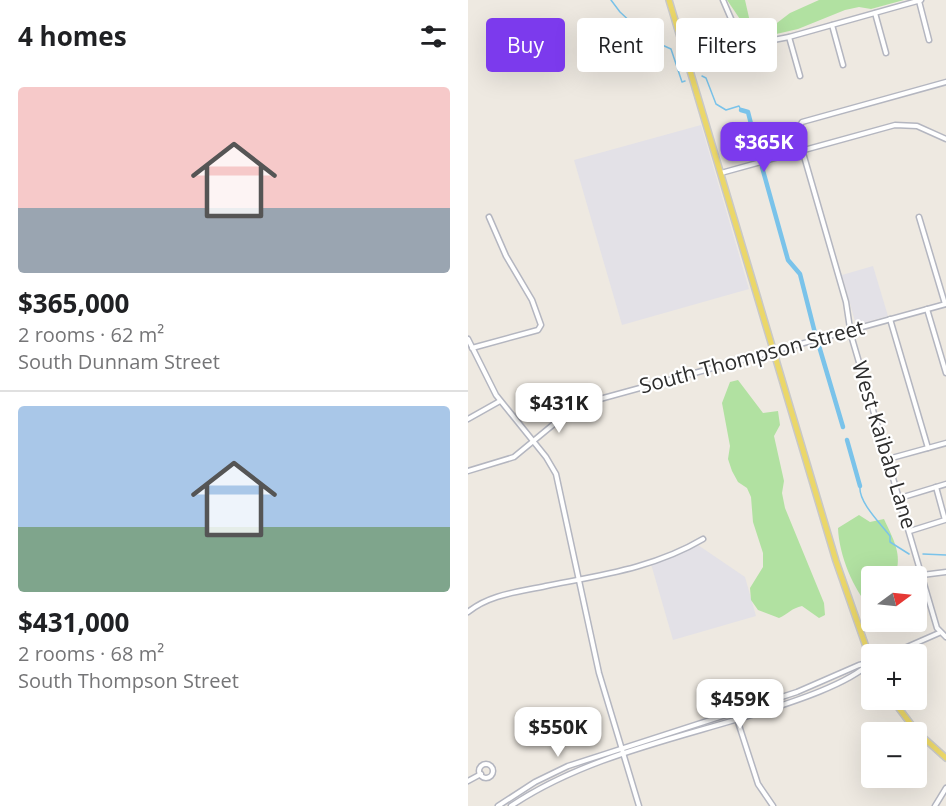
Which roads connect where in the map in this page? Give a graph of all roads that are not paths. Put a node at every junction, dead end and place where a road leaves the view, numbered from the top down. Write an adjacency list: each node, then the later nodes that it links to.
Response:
1 (669, 0): 6 (main road)
2 (723, 0): 5 (street)
3 (920, 0): 4 (street); 10 (street)
4 (875, 13): 7 (street); 11 (street)
5 (731, 18)
6 (676, 24)
7 (832, 25): 8 (street); 12 (street)
8 (789, 37): 9 (street); 14 (street)
9 (777, 39)
10 (930, 40)
11 (886, 52)
12 (843, 65)
13 (690, 72): 18 (main road)
14 (800, 76)
15 (946, 82): 17 (street, West Kaibab Lane)
16 (946, 139): 17 (street)
17 (802, 152): 18 (street); 24 (street, West Kaibab Lane)
18 (720, 174): 27 (main road)
19 (489, 217): 26 (street)
20 (919, 217): 21 (street)
21 (946, 304): 22 (street, South Thompson Street)
22 (927, 309): 23 (street, South Thompson Street); 29 (street)
23 (890, 319): 24 (street, South Thompson Street); 35 (street)
24 (849, 330): 27 (street, South Thompson Street); 36 (street, West Kaibab Lane)
25 (468, 339): 26 (street)
26 (472, 348): 31 (street)
27 (774, 351): 33 (street, South Thompson Street); 51 (main road)
28 (946, 352): 29 (street)
29 (940, 354): 30 (street)
30 (946, 373)
31 (500, 401): 32 (street); 33 (street)
32 (468, 418)
33 (533, 441): 37 (street, South Thompson Street); 46 (street)
34 (946, 443): 35 (street)
35 (928, 448): 36 (street)
36 (888, 459): 40 (street, West Kaibab Lane)
37 (468, 471)
38 (946, 484): 39 (street)
39 (936, 487): 40 (street); 41 (street)
40 (900, 498): 41 (street, West Kaibab Lane)
41 (910, 531): 43 (street, West Kaibab Lane)
42 (703, 539): 46 (street)
43 (920, 566)
44 (946, 572): 45 (street)
45 (927, 574)
46 (579, 579): 48 (street); 58 (street)
47 (927, 592): 49 (street, West Kaibab Lane)
48 (468, 612)
49 (939, 633): 50 (street); 52 (street)
50 (946, 637)
51 (864, 644)
52 (914, 644)
53 (861, 665): 56 (street)
54 (861, 670): 57 (street)
55 (900, 710): 60 (main road)
56 (735, 713): 57 (street); 58 (street)
57 (737, 719): 59 (street); 67 (street)
58 (621, 748): 59 (street); 64 (street)
59 (623, 755): 65 (street); 66 (street)
60 (946, 758)
61 (480, 774): 62 (street)
62 (468, 781)
63 (946, 788): 68 (street)
64 (498, 806)
65 (511, 806)
66 (639, 806)
67 (773, 806)
68 (935, 806)

